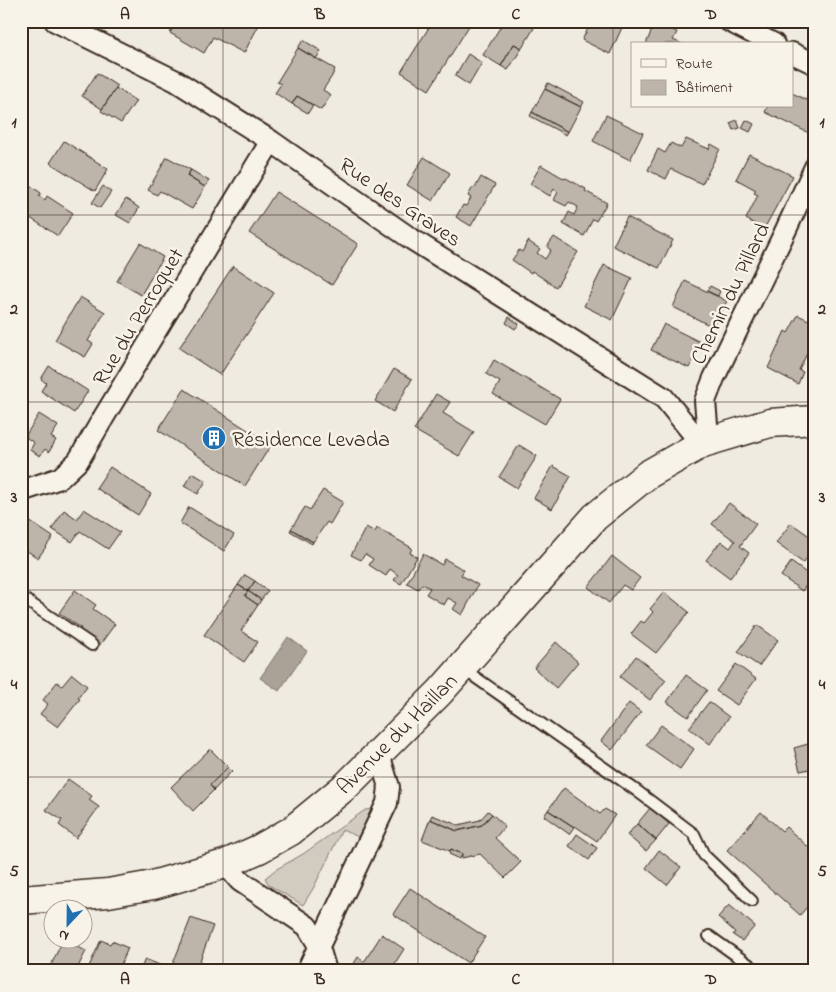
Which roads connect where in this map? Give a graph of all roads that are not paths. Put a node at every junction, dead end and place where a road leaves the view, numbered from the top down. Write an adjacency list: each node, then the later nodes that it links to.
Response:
1 (55, 21): 6 (street, Rue des Graves)
2 (729, 21): 3 (street)
3 (770, 42)
4 (794, 54): 5 (street)
5 (815, 64)
6 (271, 140): 9 (street, Rue des Graves); 10 (street, Rue du Perroquet)
7 (815, 167): 9 (street, Chemin du Pillard)
8 (815, 420): 9 (street, Avenue du Haillan)
9 (703, 443): 13 (street, Avenue du Haillan)
10 (21, 491)
11 (21, 597): 12 (lane)
12 (92, 645)
13 (461, 668): 14 (street, Avenue du Haillan); 17 (lane)
14 (379, 754): 15 (street, Avenue du Haillan); 19 (street)
15 (225, 864): 16 (street, Avenue du Haillan); 19 (street)
16 (21, 900)
17 (752, 901)
18 (709, 936): 22 (lane)
19 (318, 944): 20 (street); 21 (street)
20 (307, 971)
21 (326, 971)
22 (758, 971)

